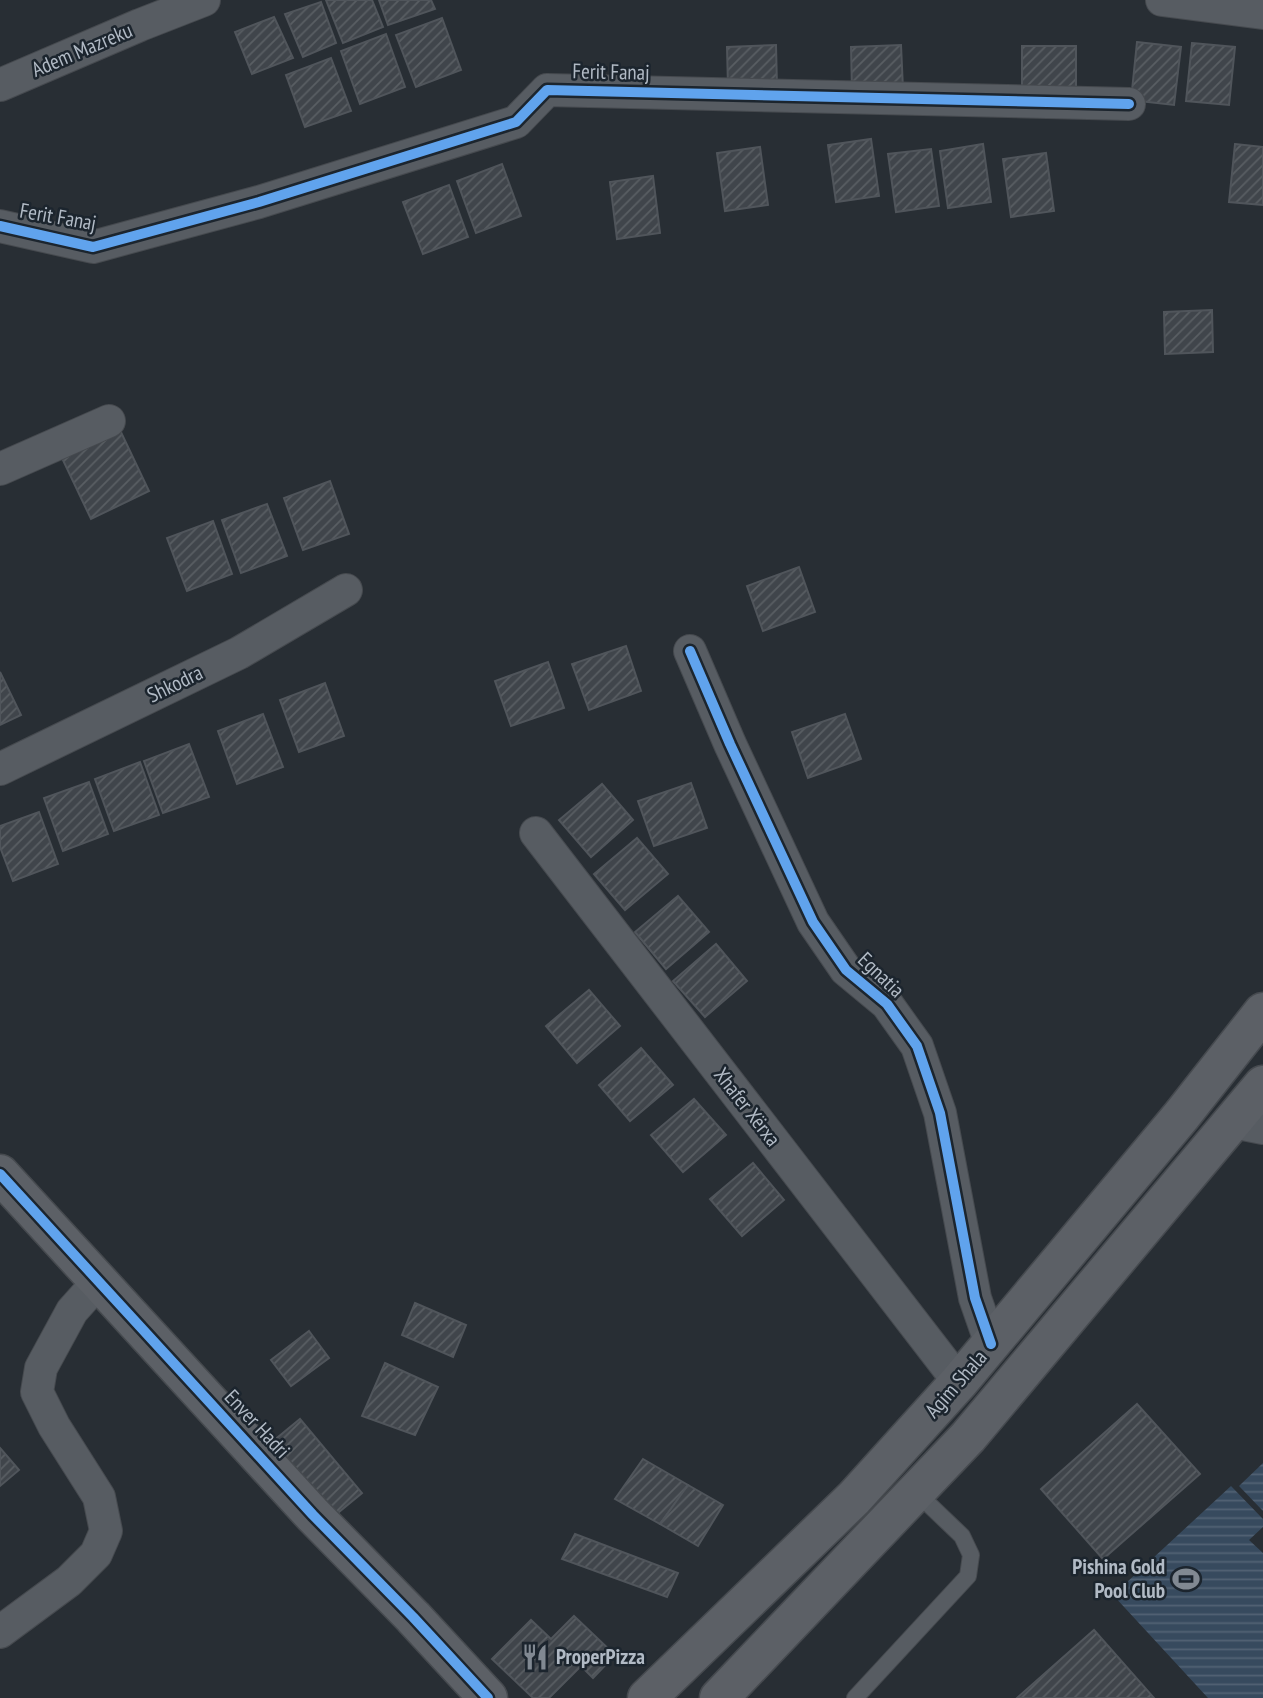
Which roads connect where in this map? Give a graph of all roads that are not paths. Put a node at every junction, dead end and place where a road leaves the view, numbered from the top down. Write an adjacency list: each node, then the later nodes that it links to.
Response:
1 (204, 0): 4 (street, Adem Mazreku)
2 (1162, 0): 3 (street)
3 (1263, 13)
4 (0, 85)
5 (1129, 104): 6 (street, Ferit Fanaj)
6 (0, 226)
7 (109, 421): 8 (street)
8 (0, 469)
9 (346, 590): 11 (street, Shkodra)
10 (691, 651): 18 (street, Egnatia)
11 (0, 769)
12 (536, 833): 19 (street, Xhafer Xërxa)
13 (1263, 1012): 18 (main road, Agim Shala)
14 (1263, 1085): 15 (main road)
15 (1248, 1125): 20 (main road)
16 (1, 1178): 17 (main road, Enver Hadri)
17 (98, 1282): 21 (street); 22 (main road, Enver Hadri)
18 (991, 1344): 19 (main road, Agim Shala)
19 (959, 1382): 23 (main road, Agim Shala)
20 (916, 1492): 24 (main road); 25 (lane)
21 (0, 1632)
22 (488, 1698)
23 (647, 1698)
24 (719, 1698)
25 (855, 1698)

